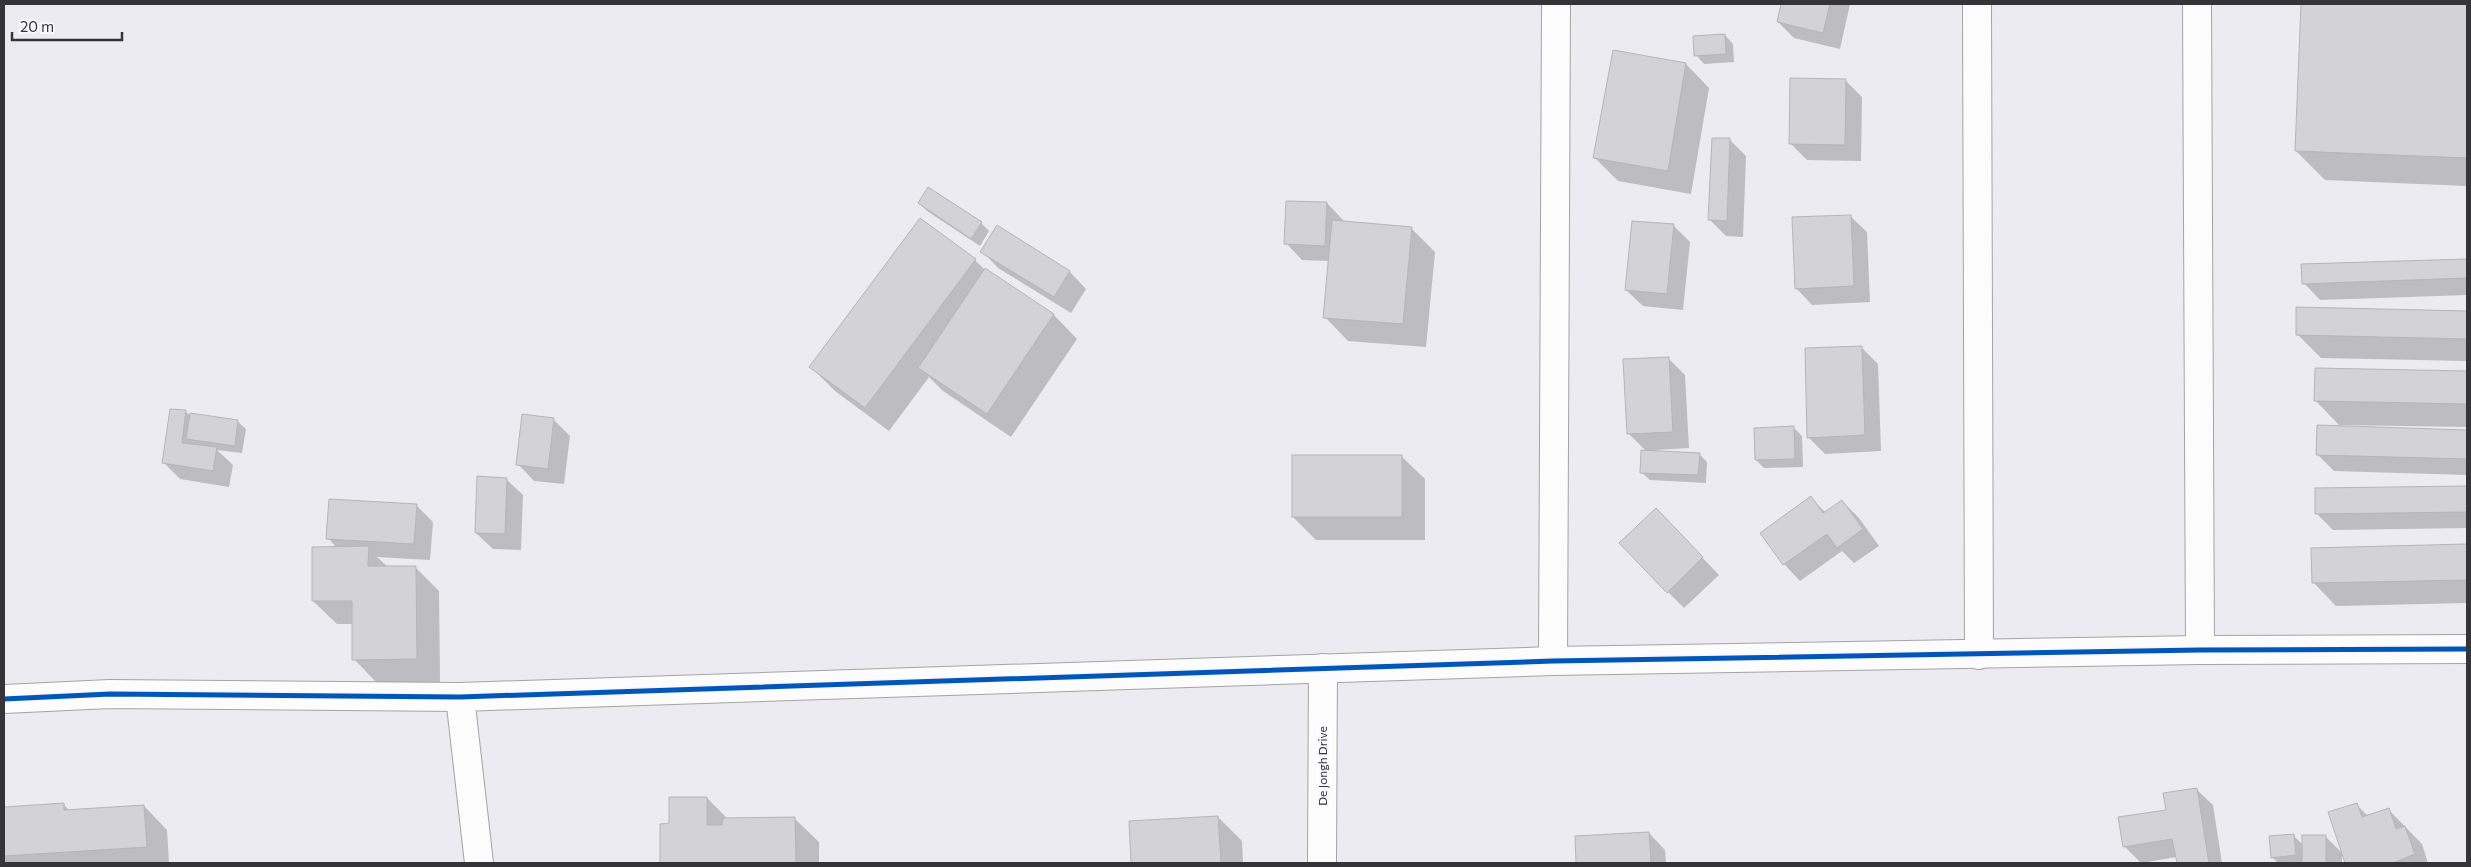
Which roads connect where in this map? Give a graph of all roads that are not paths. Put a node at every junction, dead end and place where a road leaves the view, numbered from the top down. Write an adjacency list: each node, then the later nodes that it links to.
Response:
1 (1556, 4): 7 (street)
2 (1977, 4): 6 (street)
3 (2197, 4): 5 (street)
4 (2467, 649): 5 (street)
5 (2200, 650): 6 (street)
6 (1979, 655): 7 (street)
7 (1553, 660): 8 (street)
8 (1323, 668): 9 (street); 12 (street, De Jongh Drive)
9 (460, 697): 10 (street); 11 (street)
10 (4, 699)
11 (479, 863)
12 (1322, 863)

